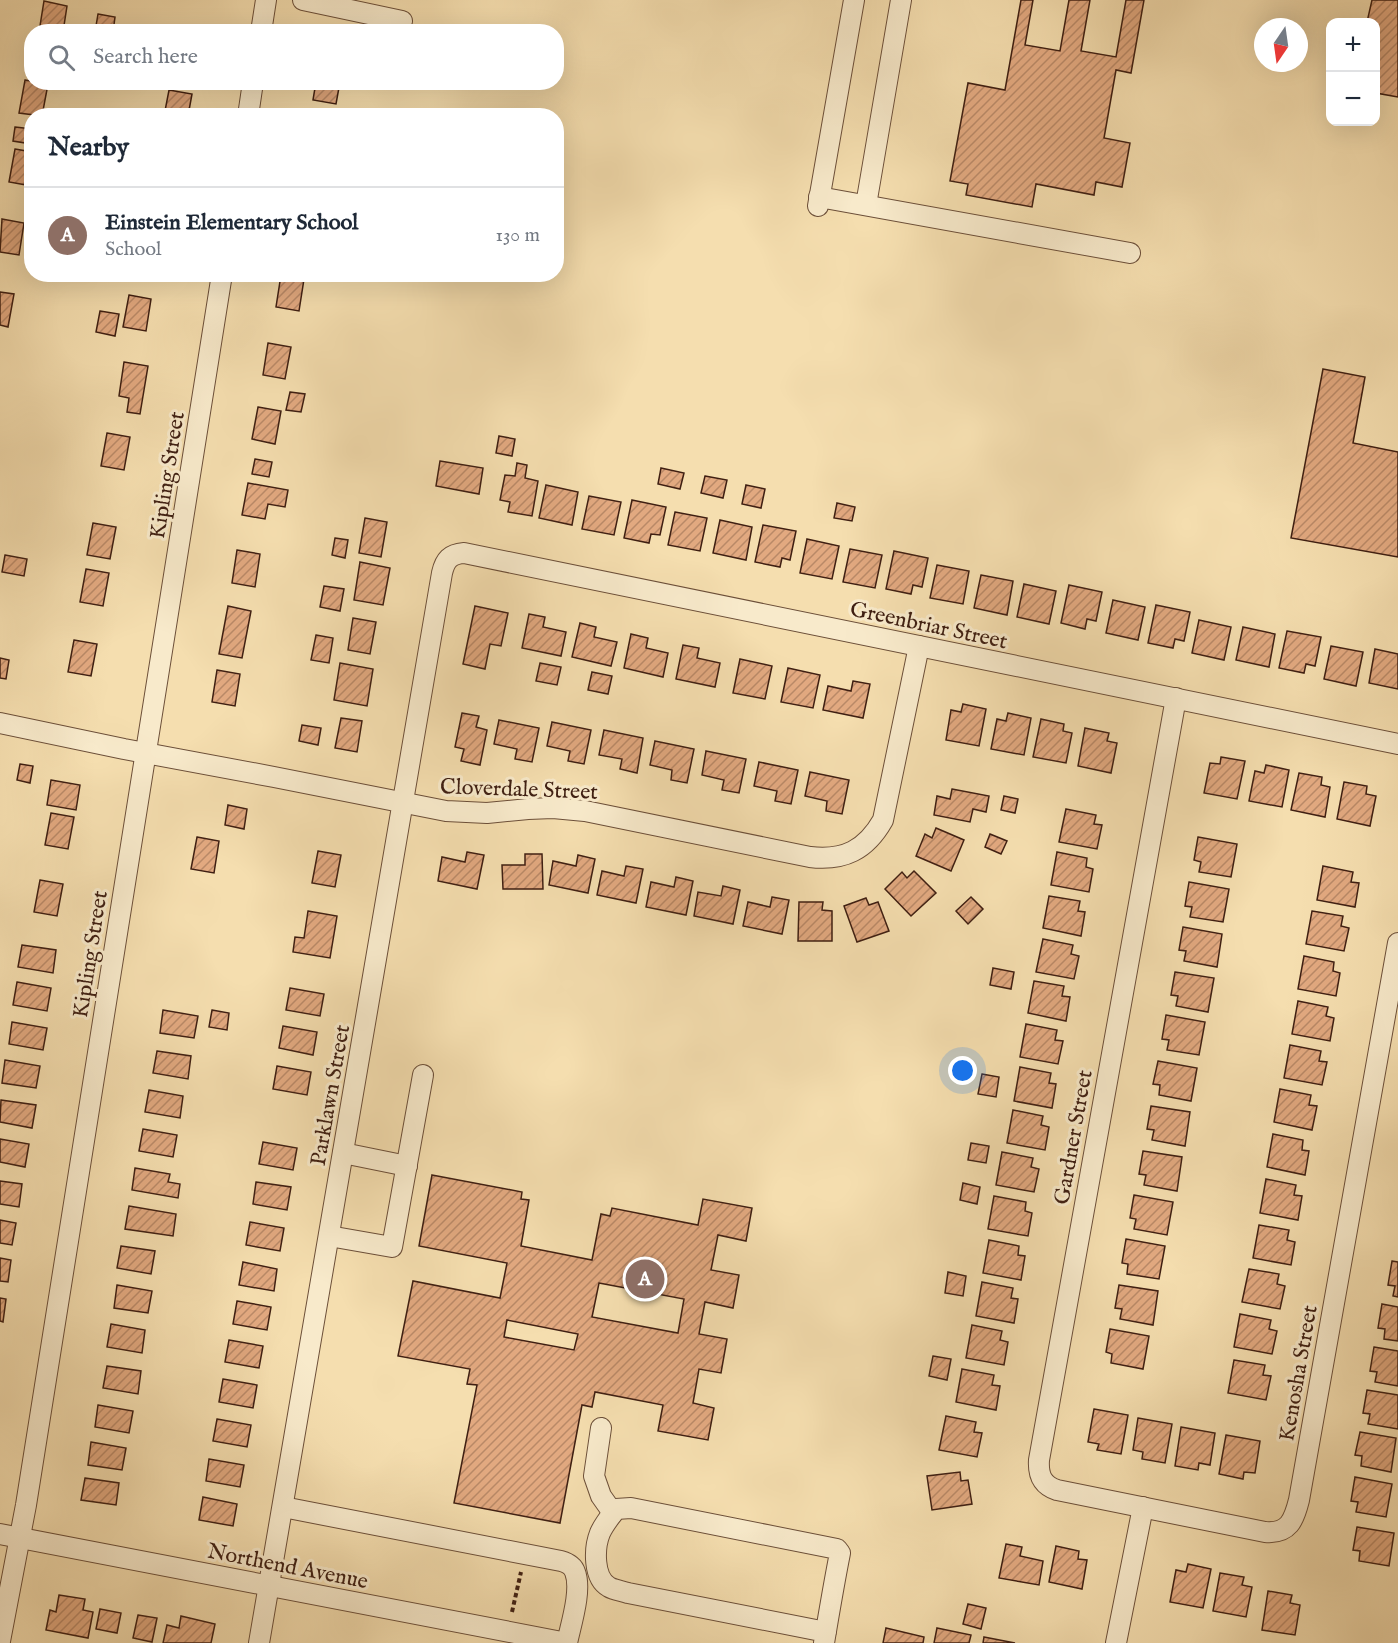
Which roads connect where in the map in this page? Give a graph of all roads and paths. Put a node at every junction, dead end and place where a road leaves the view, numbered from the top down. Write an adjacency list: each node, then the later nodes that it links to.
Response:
1 (266, 0): 6 (street)
2 (303, 0): 5 (street)
3 (854, 0): 9 (street)
4 (901, 0): 9 (street)
5 (402, 21)
6 (262, 24)
7 (252, 90): 8 (street)
8 (249, 108)
9 (866, 205): 10 (street)
10 (1130, 253)
11 (221, 282): 17 (street, Kipling Street)
12 (450, 557): 13 (street, Greenbriar Street); 18 (street, Parklawn Street)
13 (919, 646): 14 (street, Greenbriar Street); 18 (street, Cloverdale Street)
14 (1176, 698): 16 (street, Greenbriar Street); 26 (street, Gardner Street)
15 (0, 723): 17 (street, Cloverdale Street)
16 (1398, 744)
17 (146, 753): 18 (street, Cloverdale Street); 29 (street, Kipling Street)
18 (402, 803): 21 (street, Parklawn Street)
19 (1398, 943): 26 (street, Kenosha Street)
20 (423, 1075): 22 (street)
21 (343, 1153): 22 (street); 23 (street, Parklawn Street)
22 (407, 1166): 23 (street)
23 (329, 1236): 25 (street, Parklawn Street)
24 (601, 1428): 27 (street)
25 (283, 1507): 31 (street, Parklawn Street); 37 (street)
26 (1143, 1507): 38 (street)
27 (613, 1514): 33 (street); 33 (street)
28 (0, 1534): 29 (street, Northend Avenue)
29 (21, 1538): 31 (street, Northend Avenue); 35 (street, Kipling Street)
30 (518, 1582): 32 (path)
31 (270, 1586): 34 (street, Northend Avenue); 36 (street, Parklawn Street)
32 (512, 1612)
33 (825, 1637)
34 (530, 1639): 37 (street, Northend Avenue)
35 (0, 1641)
36 (259, 1643)
37 (567, 1643)
38 (1116, 1643)

